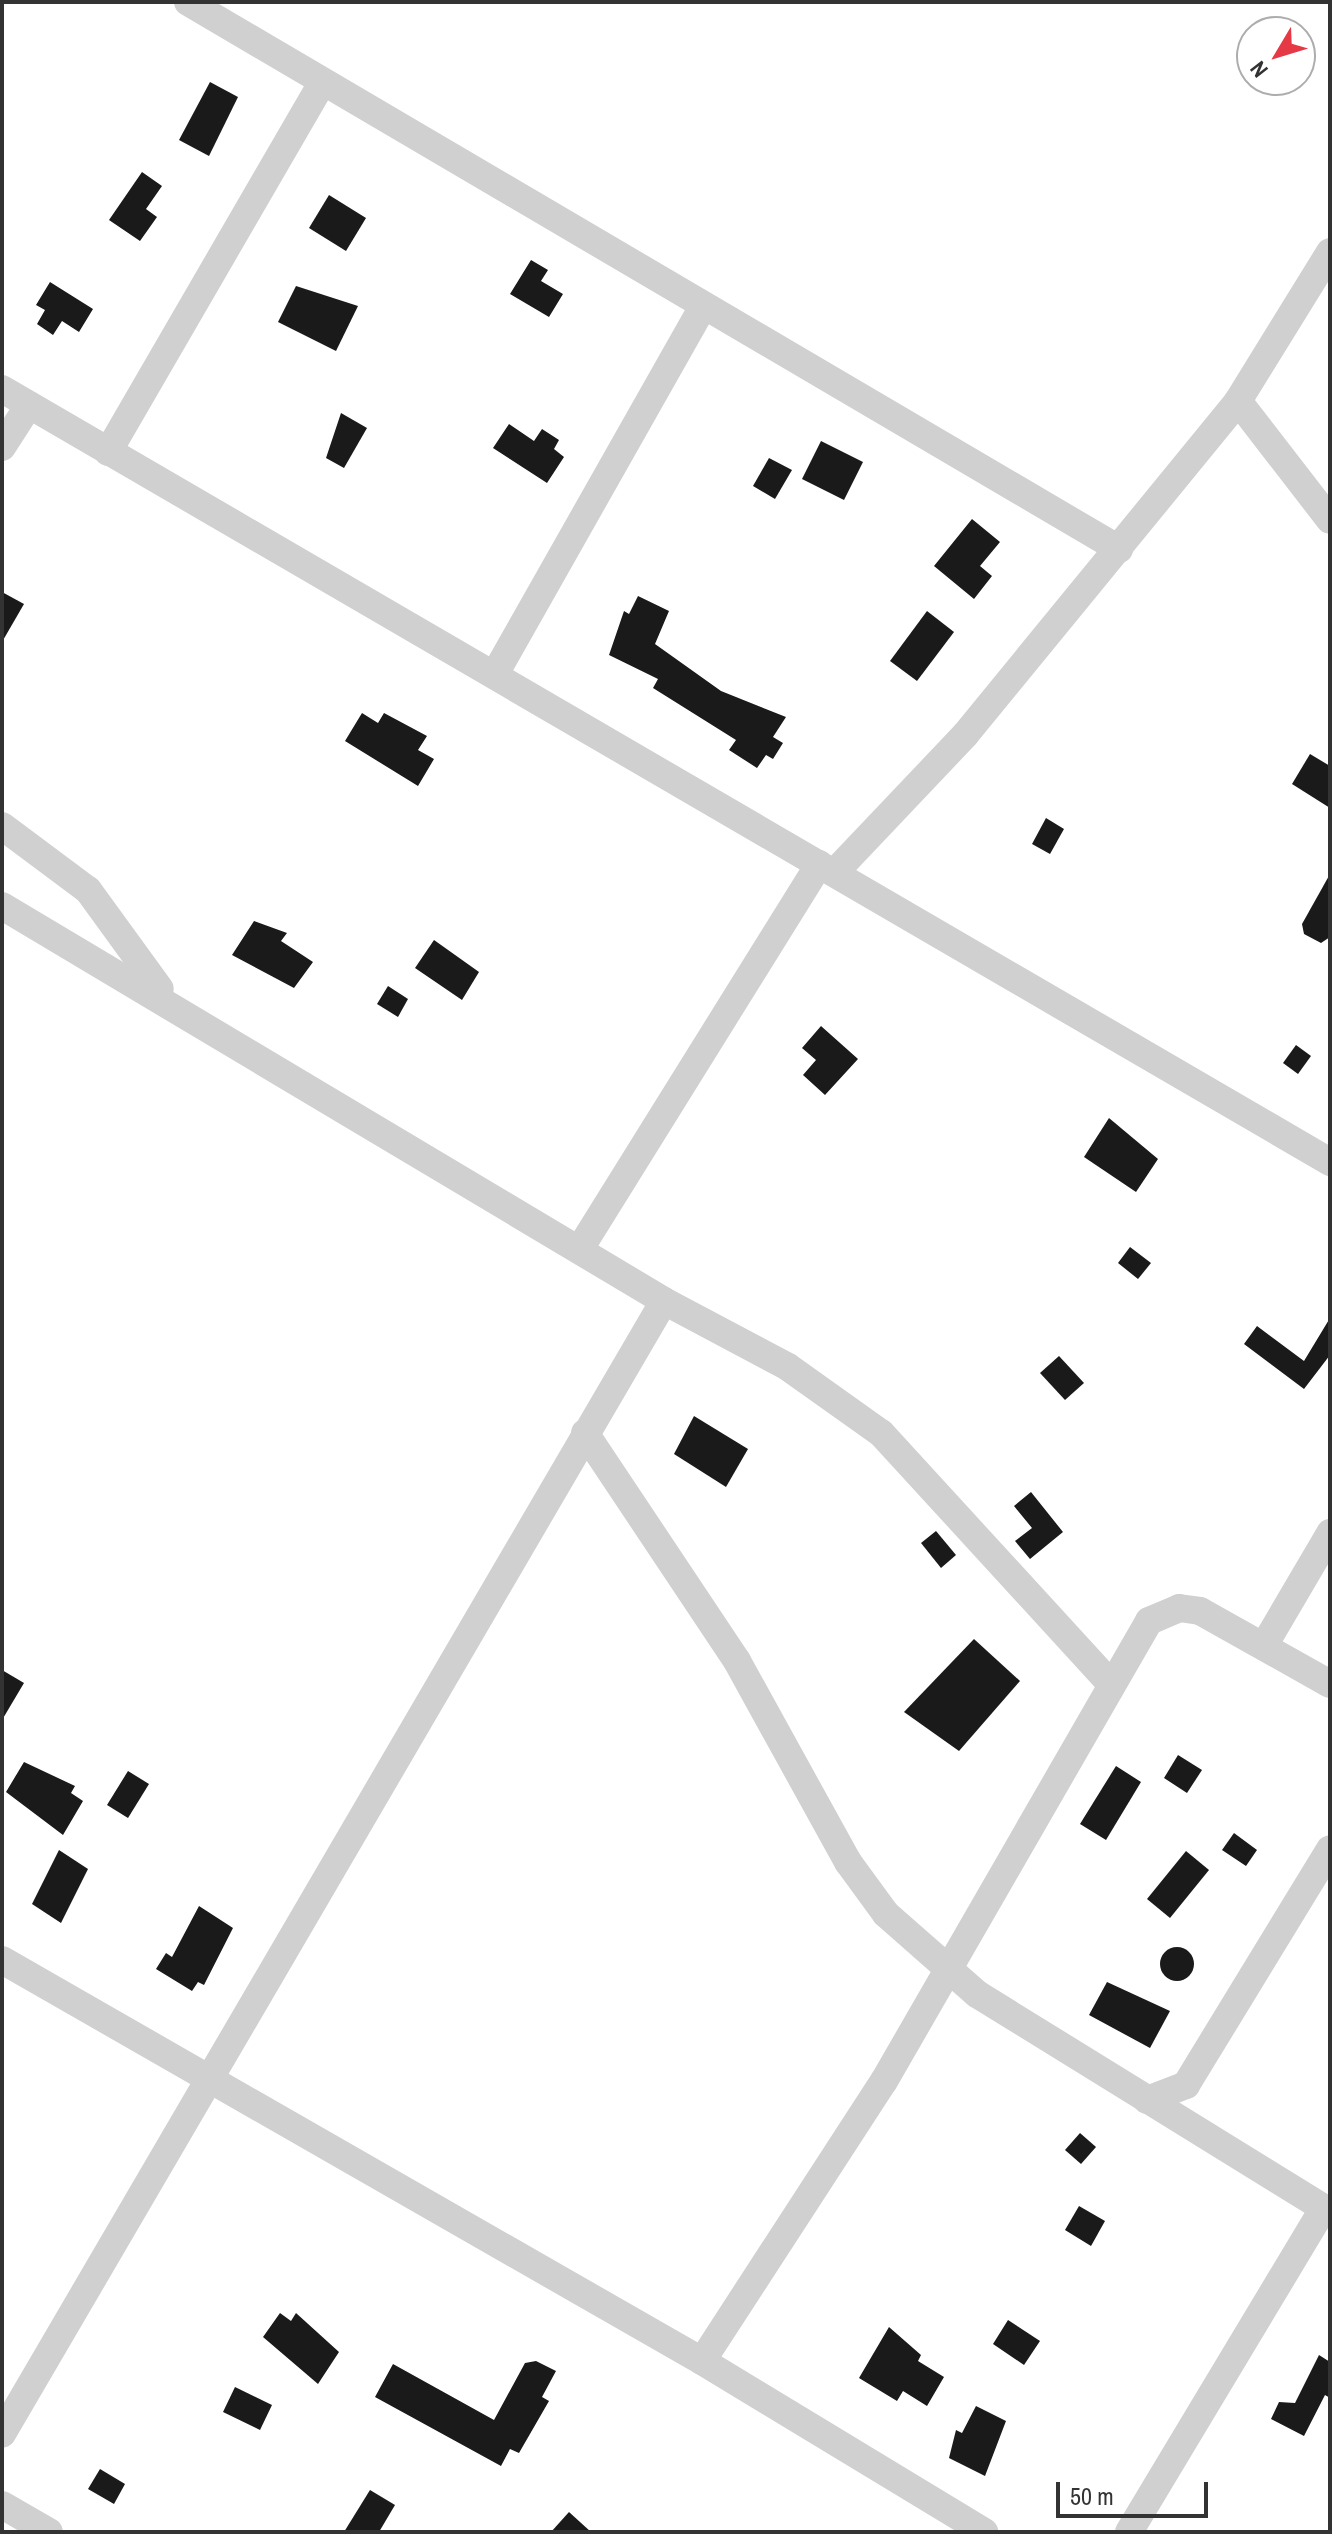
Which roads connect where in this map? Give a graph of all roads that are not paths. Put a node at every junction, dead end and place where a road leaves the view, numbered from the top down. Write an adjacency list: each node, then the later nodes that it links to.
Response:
1 (188, 2): 2 (street)
2 (321, 85): 4 (street); 9 (street)
3 (1330, 252): 6 (street)
4 (703, 306): 11 (street); 12 (street)
5 (2, 389): 7 (street)
6 (1238, 401): 10 (street); 11 (street)
7 (29, 405): 8 (street); 9 (street)
8 (2, 447)
9 (108, 452): 12 (street)
10 (1330, 520)
11 (1119, 549): 14 (street)
12 (495, 674): 14 (street)
13 (2, 826): 16 (street)
14 (827, 868): 17 (street); 18 (street)
15 (2, 906): 16 (street)
16 (165, 997): 18 (street)
17 (1330, 1162)
18 (581, 1247): 19 (street)
19 (664, 1301): 20 (street); 23 (street)
20 (585, 1433): 27 (street); 28 (street)
21 (1330, 1533): 22 (street)
22 (1265, 1644): 23 (street); 24 (street)
23 (1109, 1682): 27 (street)
24 (1330, 1684)
25 (1330, 1849): 29 (street)
26 (2, 1960): 28 (street)
27 (944, 1970): 30 (street); 33 (street)
28 (210, 2084): 33 (street); 34 (street)
29 (1186, 2085): 30 (street); 31 (street)
30 (1147, 2100): 31 (street)
31 (1191, 2125): 32 (street)
32 (1327, 2210): 38 (street)
33 (702, 2361): 37 (street)
34 (2, 2434)
35 (2, 2505): 36 (street)
36 (49, 2532)
37 (984, 2532)
38 (1129, 2532)

